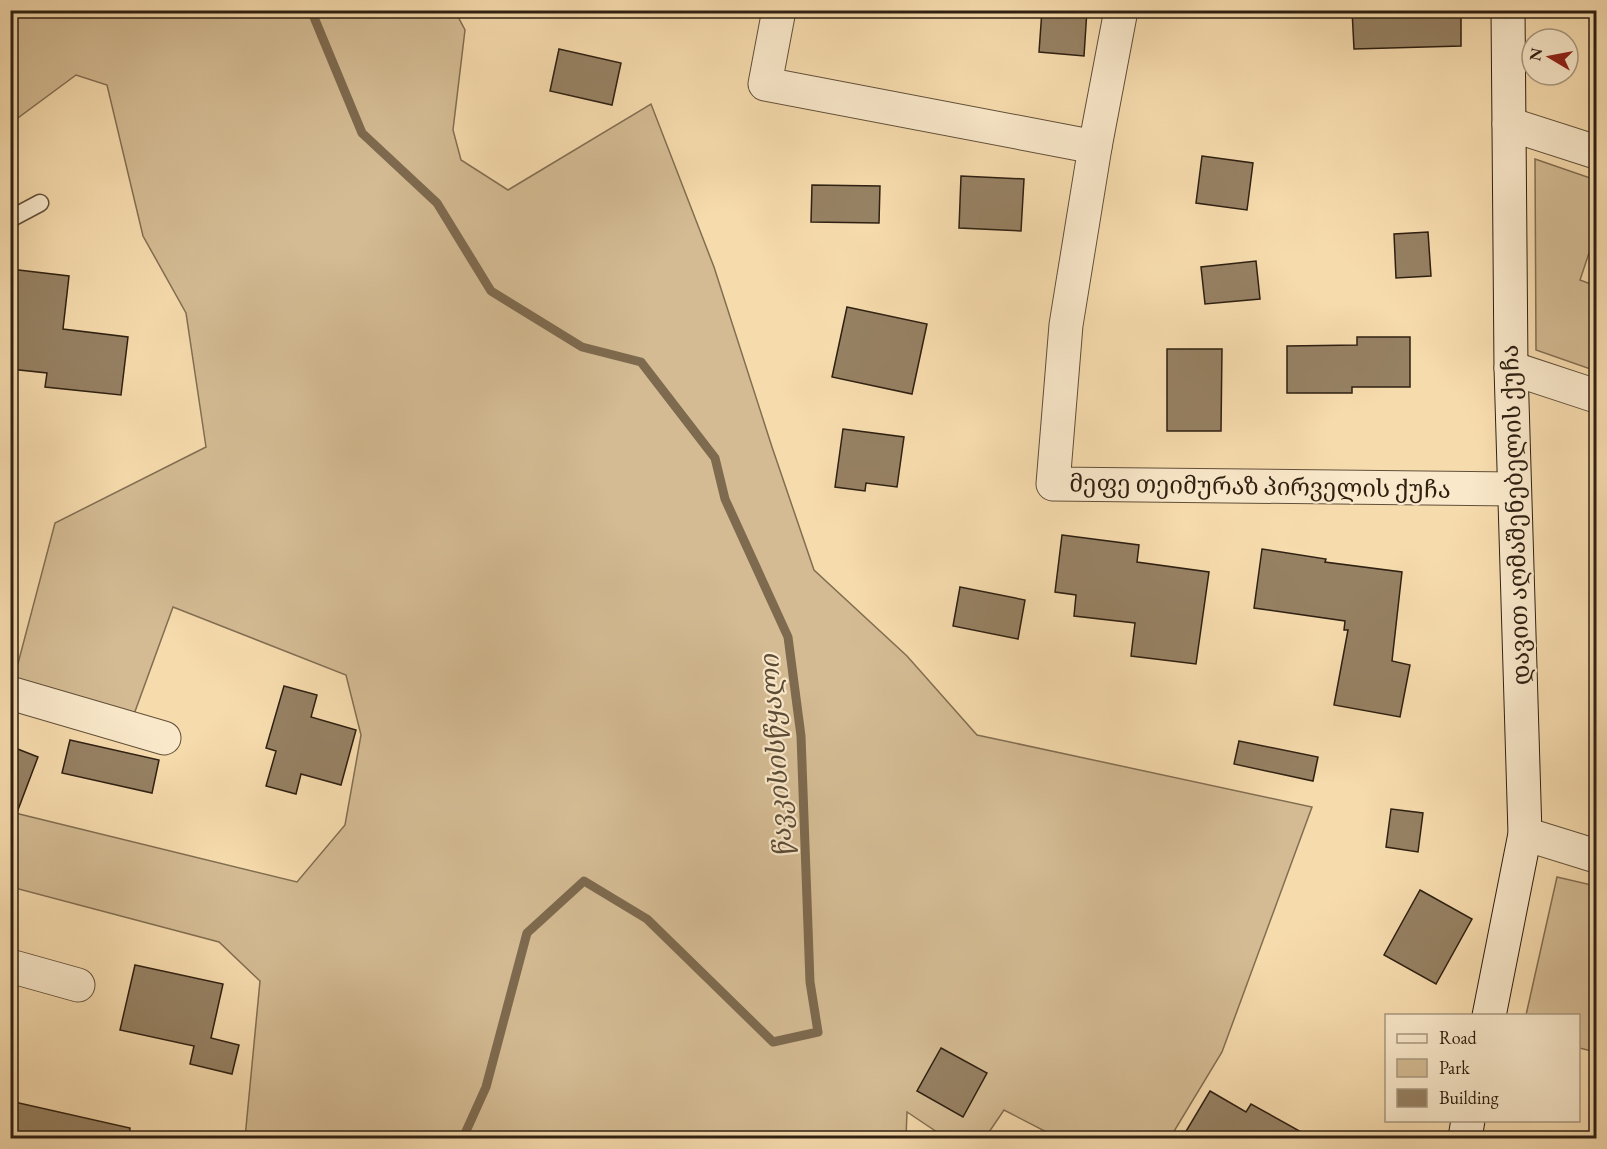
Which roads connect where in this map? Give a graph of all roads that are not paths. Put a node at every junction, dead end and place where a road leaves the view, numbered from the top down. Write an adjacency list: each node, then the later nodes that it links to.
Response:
1 (779, 10): 5 (street)
2 (1121, 10): 5 (street, მეფე თეიმურაზ პირველის ქუჩა)
3 (1508, 10): 4 (street, დავით აღმაშენებელის ქუჩა)
4 (1509, 124): 6 (street); 9 (street, დავით აღმაშენებელის ქუჩა)
5 (1095, 147): 11 (street, მეფე თეიმურაზ პირველის ქუჩა)
6 (1596, 152)
7 (40, 203): 8 (lane)
8 (10, 219)
9 (1510, 368): 10 (street); 11 (street, დავით აღმაშენებელის ქუჩა)
10 (1596, 396)
11 (1514, 489): 14 (street, დავით აღმაშენებელის ქუჩა)
12 (10, 693): 13 (street)
13 (164, 738)
14 (1525, 834): 15 (street); 18 (street, დავით აღმაშენებელის ქუჩა)
15 (1596, 856)
16 (10, 966): 17 (street)
17 (78, 985)
18 (1489, 1014)
19 (1468, 1122): 20 (street)
20 (1465, 1138)

